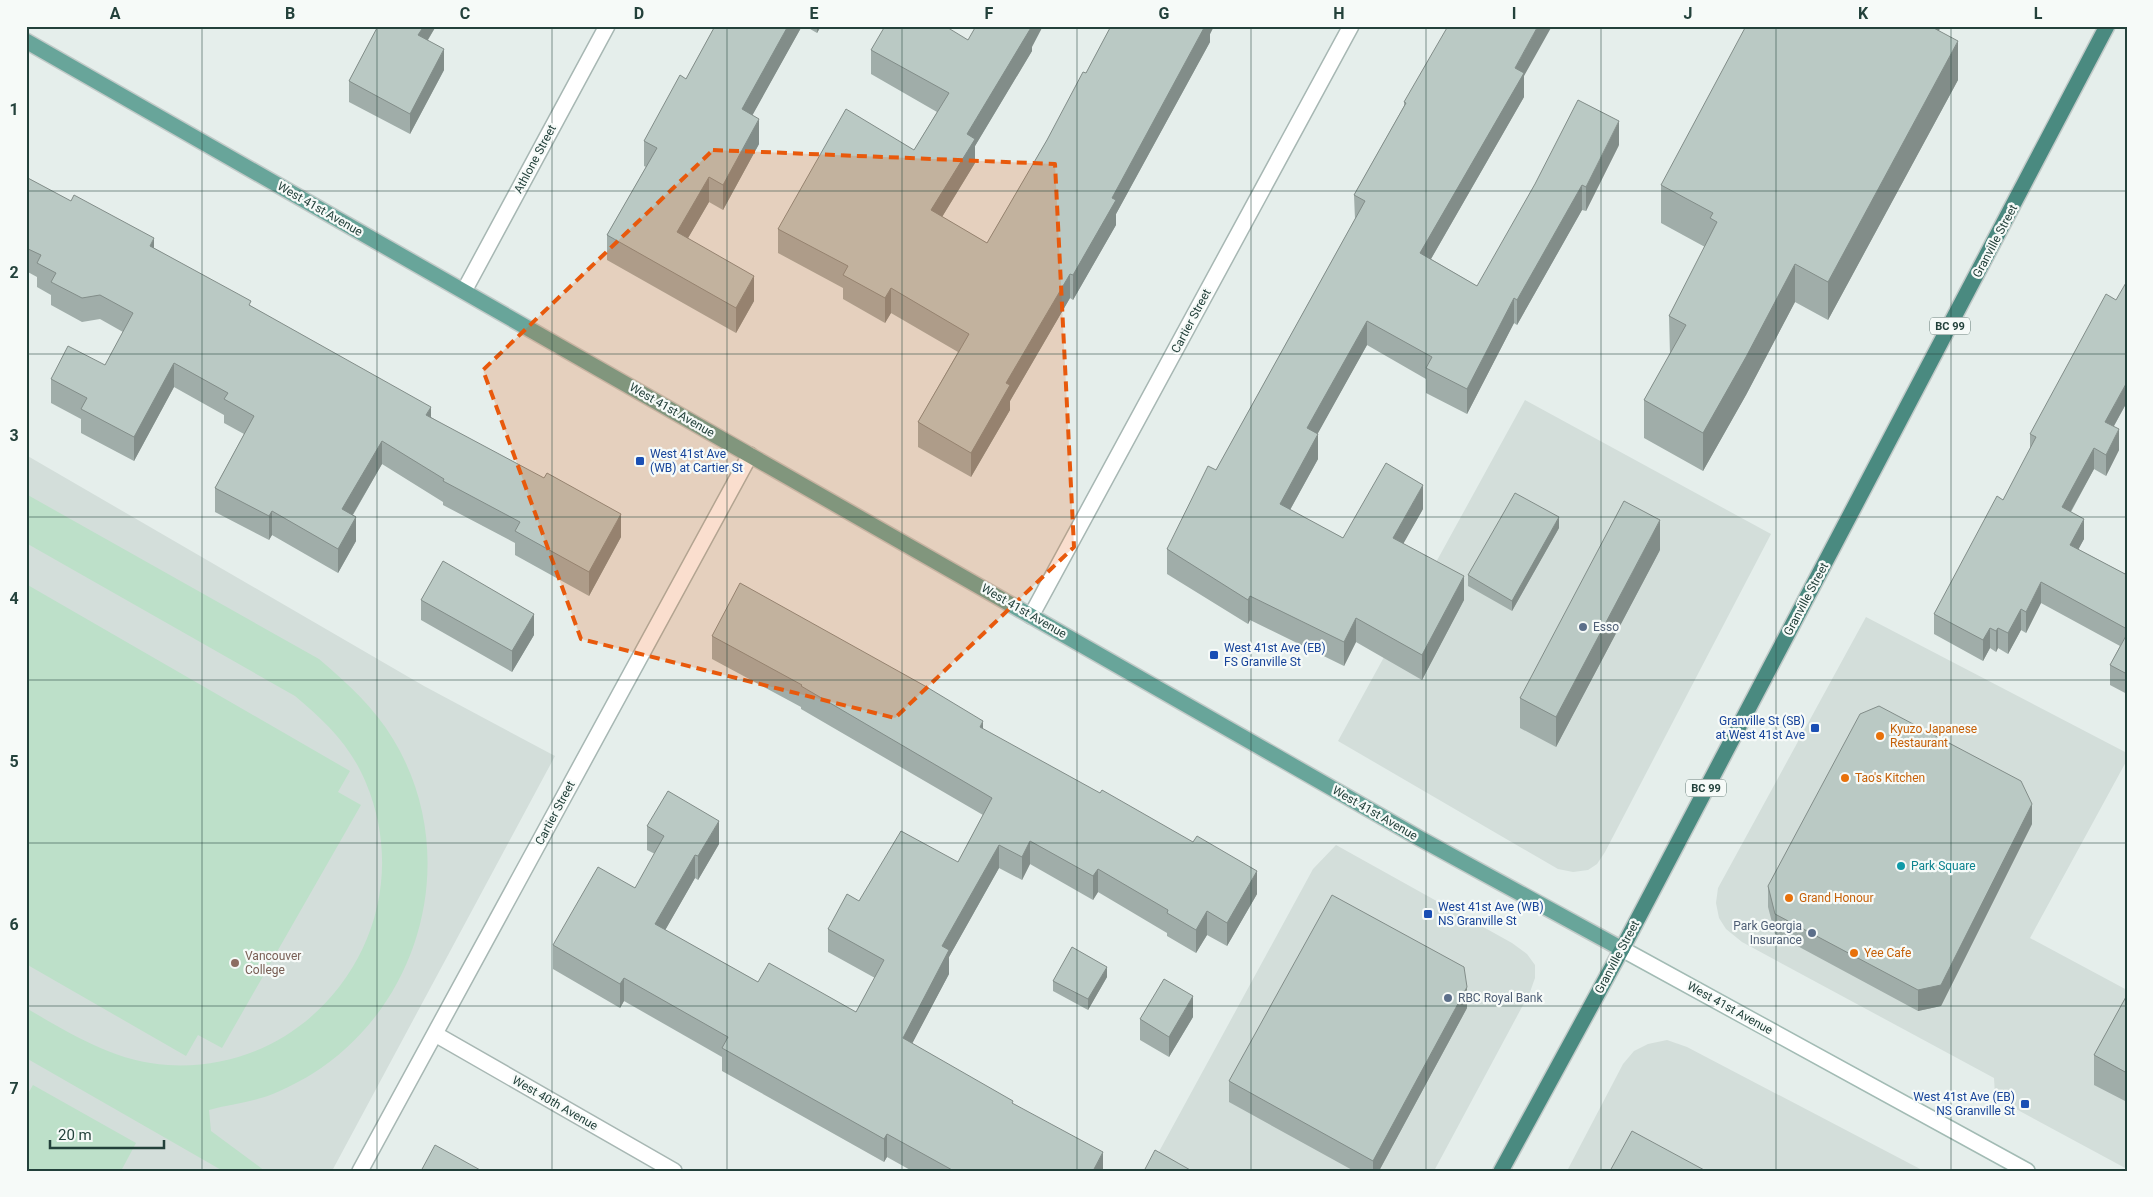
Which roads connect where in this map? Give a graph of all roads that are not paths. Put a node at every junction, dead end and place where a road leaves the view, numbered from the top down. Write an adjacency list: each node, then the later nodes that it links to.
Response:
1 (606, 26): 5 (street, Athlone Street)
2 (1351, 26): 7 (street, Cartier Street)
3 (2108, 26): 8 (highway, Granville Street / BC 99)
4 (26, 41): 5 (main road, West 41st Avenue)
5 (464, 291): 6 (main road, West 41st Avenue)
6 (750, 455): 7 (main road, West 41st Avenue); 9 (street, Cartier Street)
7 (1031, 616): 8 (main road, West 41st Avenue)
8 (1622, 949): 12 (highway, Granville Street / BC 99); 13 (street, West 41st Avenue)
9 (435, 1034): 10 (street, Cartier Street); 11 (street, West 40th Avenue)
10 (360, 1171)
11 (674, 1171)
12 (1501, 1171)
13 (2027, 1171)

